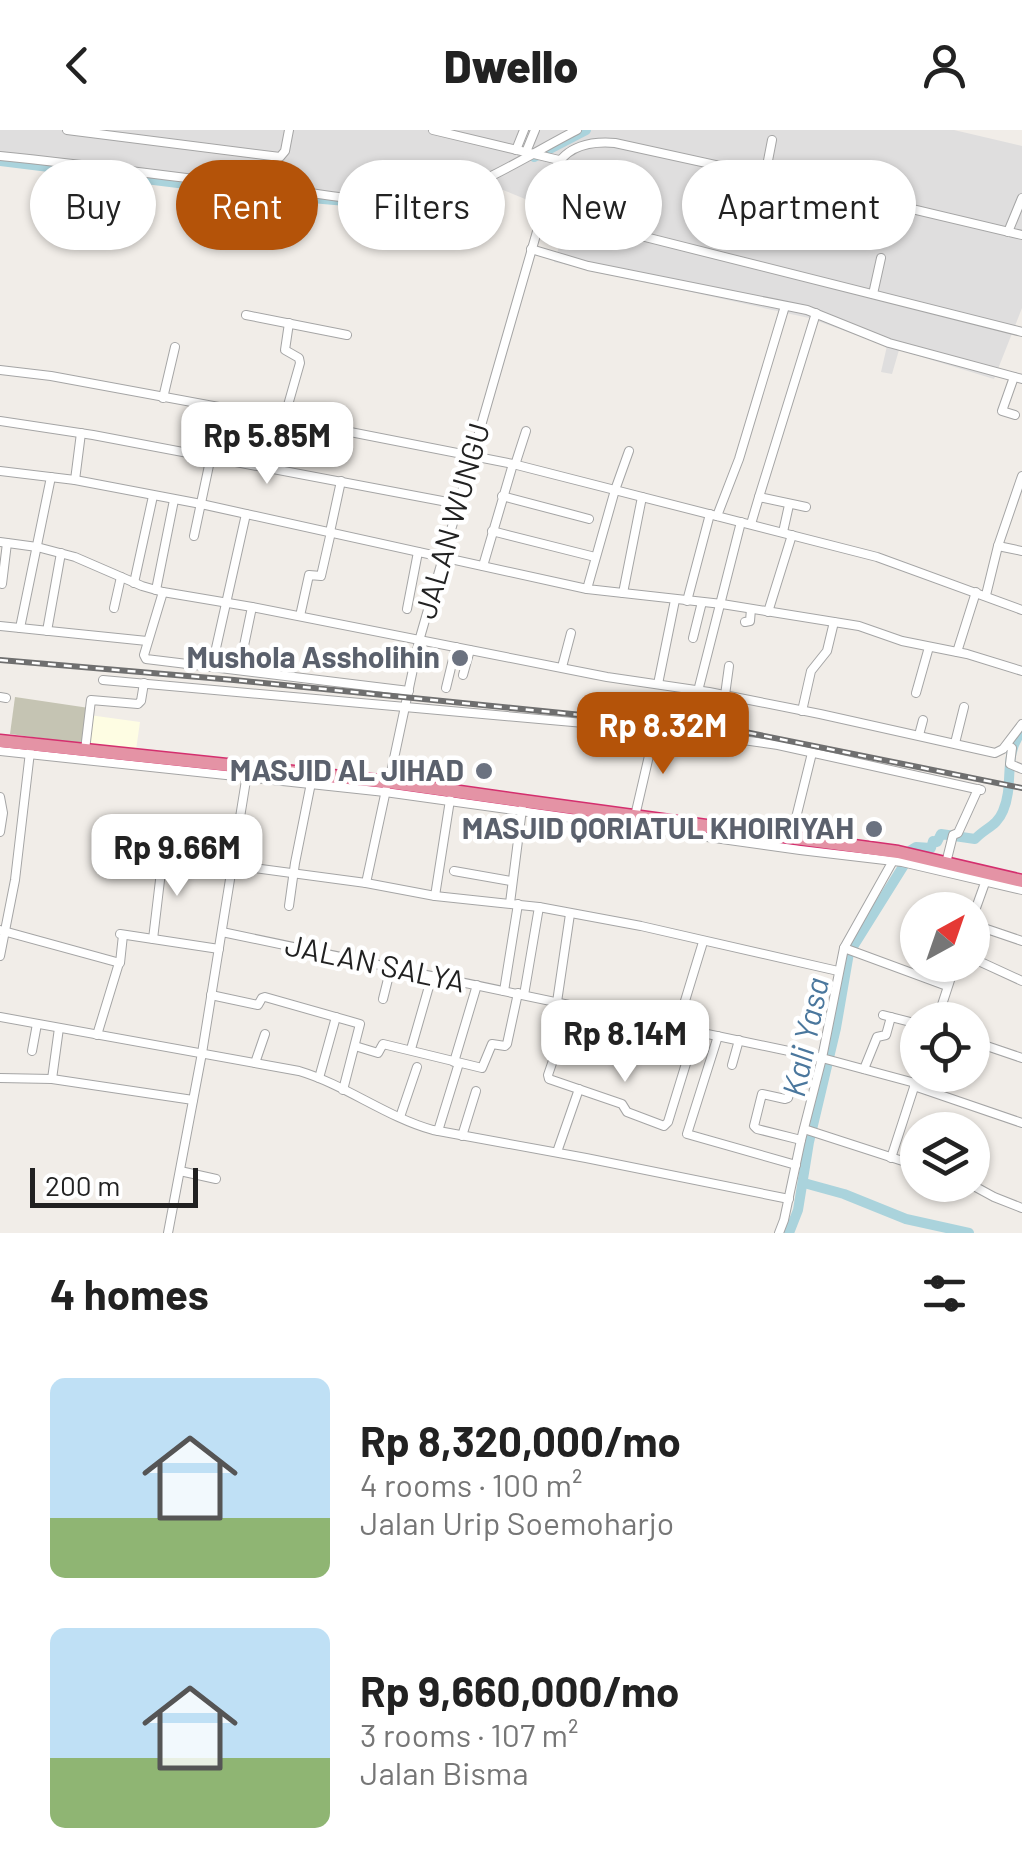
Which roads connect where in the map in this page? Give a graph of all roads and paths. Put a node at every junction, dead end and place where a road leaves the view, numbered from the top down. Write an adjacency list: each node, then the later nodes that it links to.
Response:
1 (67, 130): 7 (street)
2 (289, 130): 7 (street)
3 (433, 130): 8 (street)
4 (524, 130): 10 (street)
5 (535, 130): 10 (street)
6 (577, 130): 10 (street)
7 (99, 132)
8 (464, 134): 10 (street)
9 (772, 140): 14 (street)
10 (528, 153): 11 (street); 12 (street)
11 (0, 156)
12 (559, 160): 13 (street)
13 (700, 160)
14 (768, 160)
15 (1022, 198): 17 (street)
16 (916, 211): 17 (street)
17 (1008, 232): 18 (street)
18 (1022, 236)
19 (662, 241): 23 (street)
20 (532, 250): 42 (street, JALAN WUNGU)
21 (535, 250): 24 (street)
22 (881, 258): 23 (street)
23 (873, 294): 29 (street)
24 (785, 306): 25 (street); 61 (street)
25 (816, 313): 33 (street); 53 (street)
26 (246, 315): 28 (street)
27 (1022, 319): 29 (street)
28 (290, 323): 30 (street); 36 (street)
29 (1020, 332)
30 (348, 335)
31 (175, 347): 34 (street)
32 (0, 370): 34 (street)
33 (1018, 378): 35 (street)
34 (163, 398): 36 (street)
35 (1015, 415)
36 (284, 419): 42 (street)
37 (0, 421): 39 (street)
38 (526, 430): 43 (street)
39 (81, 433): 41 (street); 47 (street)
40 (629, 451): 49 (street)
41 (211, 456): 48 (street); 55 (street)
42 (472, 456): 43 (street); 56 (street, JALAN WUNGU)
43 (514, 464): 49 (street); 51 (street)
44 (0, 472): 46 (street)
45 (1022, 476): 57 (street)
46 (51, 478): 47 (street); 71 (street)
47 (75, 480): 50 (street)
48 (340, 481): 56 (street); 66 (street)
49 (615, 490): 52 (street); 76 (street)
50 (153, 496): 54 (street); 79 (street)
51 (502, 496): 62 (street); 65 (street)
52 (642, 497): 61 (street); 84 (street)
53 (758, 497): 58 (street); 64 (street)
54 (174, 500): 55 (street); 82 (street)
55 (201, 504): 60 (street); 68 (street)
56 (458, 504): 75 (street, JALAN WUNGU)
57 (1017, 504): 70 (street)
58 (789, 505): 59 (street); 67 (street)
59 (806, 507)
60 (246, 514): 66 (street); 88 (street)
61 (713, 515): 63 (street); 87 (street)
62 (589, 519)
63 (741, 522): 64 (street); 90 (street)
64 (752, 524): 67 (street)
65 (492, 531): 76 (street); 77 (street)
66 (330, 532): 73 (street); 97 (street)
67 (788, 533): 83 (street); 96 (street)
68 (194, 536)
69 (4, 542): 71 (street, JALAN WUNGU); 80 (street)
70 (998, 546): 72 (street); 85 (street)
71 (37, 547): 74 (street, JALAN WUNGU); 101 (street)
72 (1022, 551)
73 (418, 552): 75 (street); 94 (street)
74 (61, 553): 78 (street, JALAN WUNGU); 102 (street)
75 (443, 557): 77 (street); 106 (street, JALAN WUNGU)
76 (596, 557): 81 (street)
77 (483, 566): 81 (street)
78 (121, 577): 79 (street, JALAN WUNGU); 92 (street)
79 (134, 582): 82 (street, JALAN WUNGU)
80 (2, 584)
81 (587, 589): 84 (street)
82 (160, 591): 88 (street, JALAN WUNGU); 105 (street)
83 (976, 592): 85 (street); 110 (street)
84 (623, 594): 86 (street)
85 (986, 595): 95 (street)
86 (675, 600): 87 (street); 119 (street)
87 (687, 601): 89 (street)
88 (225, 602): 91 (street, JALAN WUNGU); 111 (street)
89 (702, 602): 90 (street); 104 (street)
90 (722, 604): 93 (street); 122 (street)
91 (252, 607): 97 (street, JALAN WUNGU); 114 (street)
92 (114, 608)
93 (751, 609): 96 (street); 98 (street)
94 (407, 610)
95 (1022, 610)
96 (768, 612): 99 (street)
97 (300, 616): 106 (street, JALAN WUNGU)
98 (746, 622)
99 (834, 622): 108 (street); 127 (street)
100 (0, 626): 101 (street)
101 (20, 628): 102 (street)
102 (47, 631): 105 (street)
103 (571, 632): 113 (street)
104 (693, 638)
105 (147, 641): 111 (street)
106 (419, 641): 107 (street); 121 (street)
107 (456, 647): 109 (street); 120 (street)
108 (930, 647): 110 (street); 123 (street)
109 (470, 650): 113 (street); 116 (street)
110 (958, 650): 115 (street)
111 (212, 666): 114 (street)
112 (729, 666): 124 (street)
113 (562, 667): 119 (street)
114 (239, 670): 121 (street)
115 (1022, 671)
116 (463, 675)
117 (104, 680): 118 (street)
118 (144, 683): 125 (street); 135 (street)
119 (658, 684): 122 (street)
120 (446, 688)
121 (409, 691): 125 (street)
122 (698, 691): 124 (street)
123 (916, 693)
124 (725, 696): 127 (street)
125 (406, 707): 130 (street); 141 (street)
126 (964, 707): 132 (street)
127 (802, 710): 131 (street)
128 (924, 720): 131 (street)
129 (1022, 724): 133 (street)
130 (655, 730): 136 (street); 145 (street)
131 (919, 735): 132 (street)
132 (955, 743): 133 (street)
133 (1009, 746): 138 (street)
134 (1, 748): 135 (highway); 137 (highway)
135 (85, 748): 139 (highway); 141 (street)
136 (812, 752): 147 (street); 151 (street)
137 (30, 753): 139 (highway); 160 (street)
138 (1022, 769)
139 (247, 772): 140 (highway); 141 (highway); 152 (street)
140 (312, 781): 141 (highway); 154 (street)
141 (388, 785): 143 (highway); 145 (highway); 157 (street)
142 (0, 796): 146 (street)
143 (450, 798): 144 (highway); 162 (street)
144 (523, 808): 148 (highway); 150 (street); 156 (street)
145 (635, 814): 147 (street); 148 (highway)
146 (0, 832)
147 (791, 836): 148 (highway); 151 (highway)
148 (774, 837): 150 (highway)
149 (163, 855): 170 (street)
150 (895, 858): 155 (highway); 174 (street)
151 (946, 862): 158 (highway)
152 (232, 864): 154 (street); 169 (street)
153 (454, 871): 156 (street)
154 (294, 874): 157 (street); 164 (street)
155 (986, 879): 158 (highway); 161 (street)
156 (511, 881): 163 (street)
157 (366, 883): 162 (street)
158 (1022, 883)
159 (0, 890): 160 (street)
160 (13, 891): 168 (street)
161 (982, 892)
162 (435, 896): 163 (street)
163 (514, 904): 165 (street); 185 (street)
164 (289, 906)
165 (540, 907): 166 (street); 186 (street)
166 (570, 914): 172 (street); 189 (street)
167 (990, 926): 171 (street)
168 (2, 931): 175 (street); 176 (street)
169 (222, 932): 173 (street); 178 (street, JALAN SALYA)
170 (153, 939): 173 (street); 176 (street)
171 (1022, 941)
172 (704, 942): 179 (street); 196 (street)
173 (219, 949): 187 (street)
174 (849, 950): 179 (street); 184 (street)
175 (0, 956)
176 (118, 963): 199 (street)
177 (990, 966): 181 (street)
178 (392, 967): 180 (street, JALAN SALYA); 188 (street)
179 (838, 971): 210 (street)
180 (432, 976): 183 (street, JALAN SALYA); 205 (street)
181 (1022, 981)
182 (949, 982): 184 (street)
183 (478, 985): 185 (street, JALAN SALYA); 211 (street)
184 (948, 986): 190 (street)
185 (504, 990): 186 (street, JALAN SALYA)
186 (521, 994): 189 (street, JALAN SALYA); 211 (street)
187 (211, 995): 193 (street); 207 (street)
188 (383, 999)
189 (557, 1002): 191 (street, JALAN SALYA)
190 (943, 1002)
191 (572, 1005): 196 (street, JALAN SALYA); 220 (street)
192 (0, 1017): 195 (street)
193 (336, 1017): 203 (street); 218 (street)
194 (900, 1019): 215 (street)
195 (37, 1024): 197 (street); 206 (street)
196 (678, 1027): 198 (street, JALAN SALYA)
197 (59, 1028): 199 (street); 217 (street)
198 (696, 1031): 201 (street, JALAN SALYA); 220 (street)
199 (97, 1034): 207 (street)
200 (266, 1034): 212 (street)
201 (718, 1036): 202 (street, JALAN SALYA); 235 (street)
202 (738, 1040): 208 (street, JALAN SALYA); 213 (street)
203 (356, 1046): 205 (street); 221 (street)
204 (990, 1047): 209 (street)
205 (411, 1049): 211 (street)
206 (32, 1051)
207 (202, 1053): 212 (street); 225 (street)
208 (800, 1053): 210 (street, JALAN SALYA); 231 (street)
209 (1022, 1058)
210 (827, 1059): 215 (street, JALAN SALYA); 228 (street)
211 (456, 1062): 229 (street)
212 (256, 1063): 218 (street)
213 (732, 1065)
214 (417, 1067): 226 (street)
215 (864, 1069): 219 (street, JALAN SALYA)
216 (0, 1078): 217 (street)
217 (52, 1078): 225 (street)
218 (319, 1078): 221 (street)
219 (900, 1078)
220 (579, 1089): 232 (street)
221 (343, 1090): 226 (street)
222 (476, 1091): 230 (street)
223 (913, 1092): 233 (street)
224 (942, 1092): 227 (street, JALAN SALYA)
225 (193, 1100): 236 (street)
226 (400, 1117): 229 (street)
227 (1022, 1123)
228 (804, 1130): 231 (street); 233 (street)
229 (438, 1131): 230 (street)
230 (462, 1136): 232 (street)
231 (801, 1140): 235 (street)
232 (557, 1152): 239 (street)
233 (891, 1158): 234 (street)
234 (900, 1161)
235 (796, 1165): 239 (street)
236 (180, 1171): 237 (street); 241 (street)
237 (216, 1180)
238 (990, 1195): 240 (street)
239 (789, 1199): 242 (street)
240 (1022, 1208)
241 (168, 1233)
242 (779, 1233)

